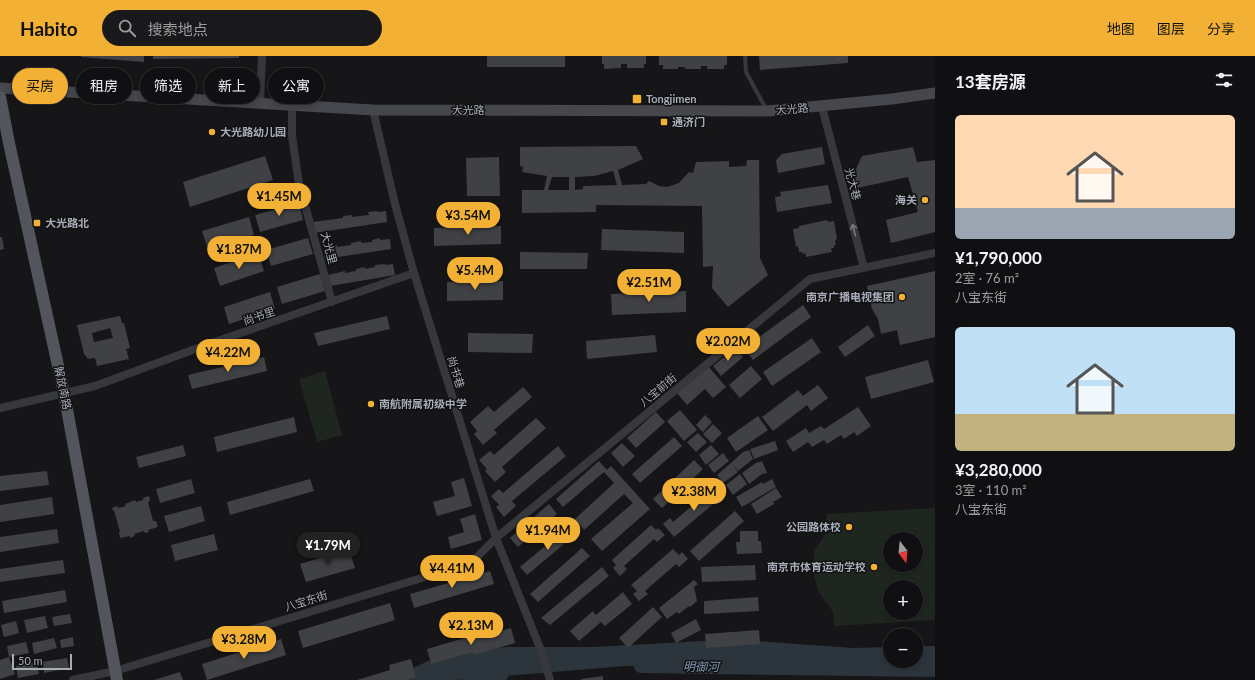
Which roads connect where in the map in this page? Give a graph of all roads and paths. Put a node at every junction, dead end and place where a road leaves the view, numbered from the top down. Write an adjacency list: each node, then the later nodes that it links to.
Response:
1 (262, 56): 7 (street)
2 (745, 56): 11 (lane)
3 (0, 88): 6 (street, 大光路)
4 (935, 93): 9 (street, 大光路)
5 (0, 97): 16 (street, 解放南路)
6 (204, 100)
7 (260, 103): 8 (street, 大光路)
8 (292, 105): 10 (street, 大光路); 15 (street, 大光里)
9 (822, 107): 11 (street, 大光路); 13 (street, 光大巷, one-way to 9)
10 (373, 110): 11 (street, 大光路); 14 (street, 尚书巷)
11 (767, 111)
12 (935, 253): 13 (street, 八宝前街)
13 (864, 268): 18 (street, 八宝前街)
14 (414, 273): 15 (street, 尚书里); 18 (street, 尚书巷)
15 (332, 302): 16 (street, 尚书里)
16 (64, 393): 17 (street, 尚书里); 19 (street, 解放南路)
17 (0, 408)
18 (496, 538): 19 (street, 八宝东街); 21 (street, 尚书巷)
19 (116, 675): 20 (street, 八宝东街)
20 (73, 680)
21 (550, 680)

